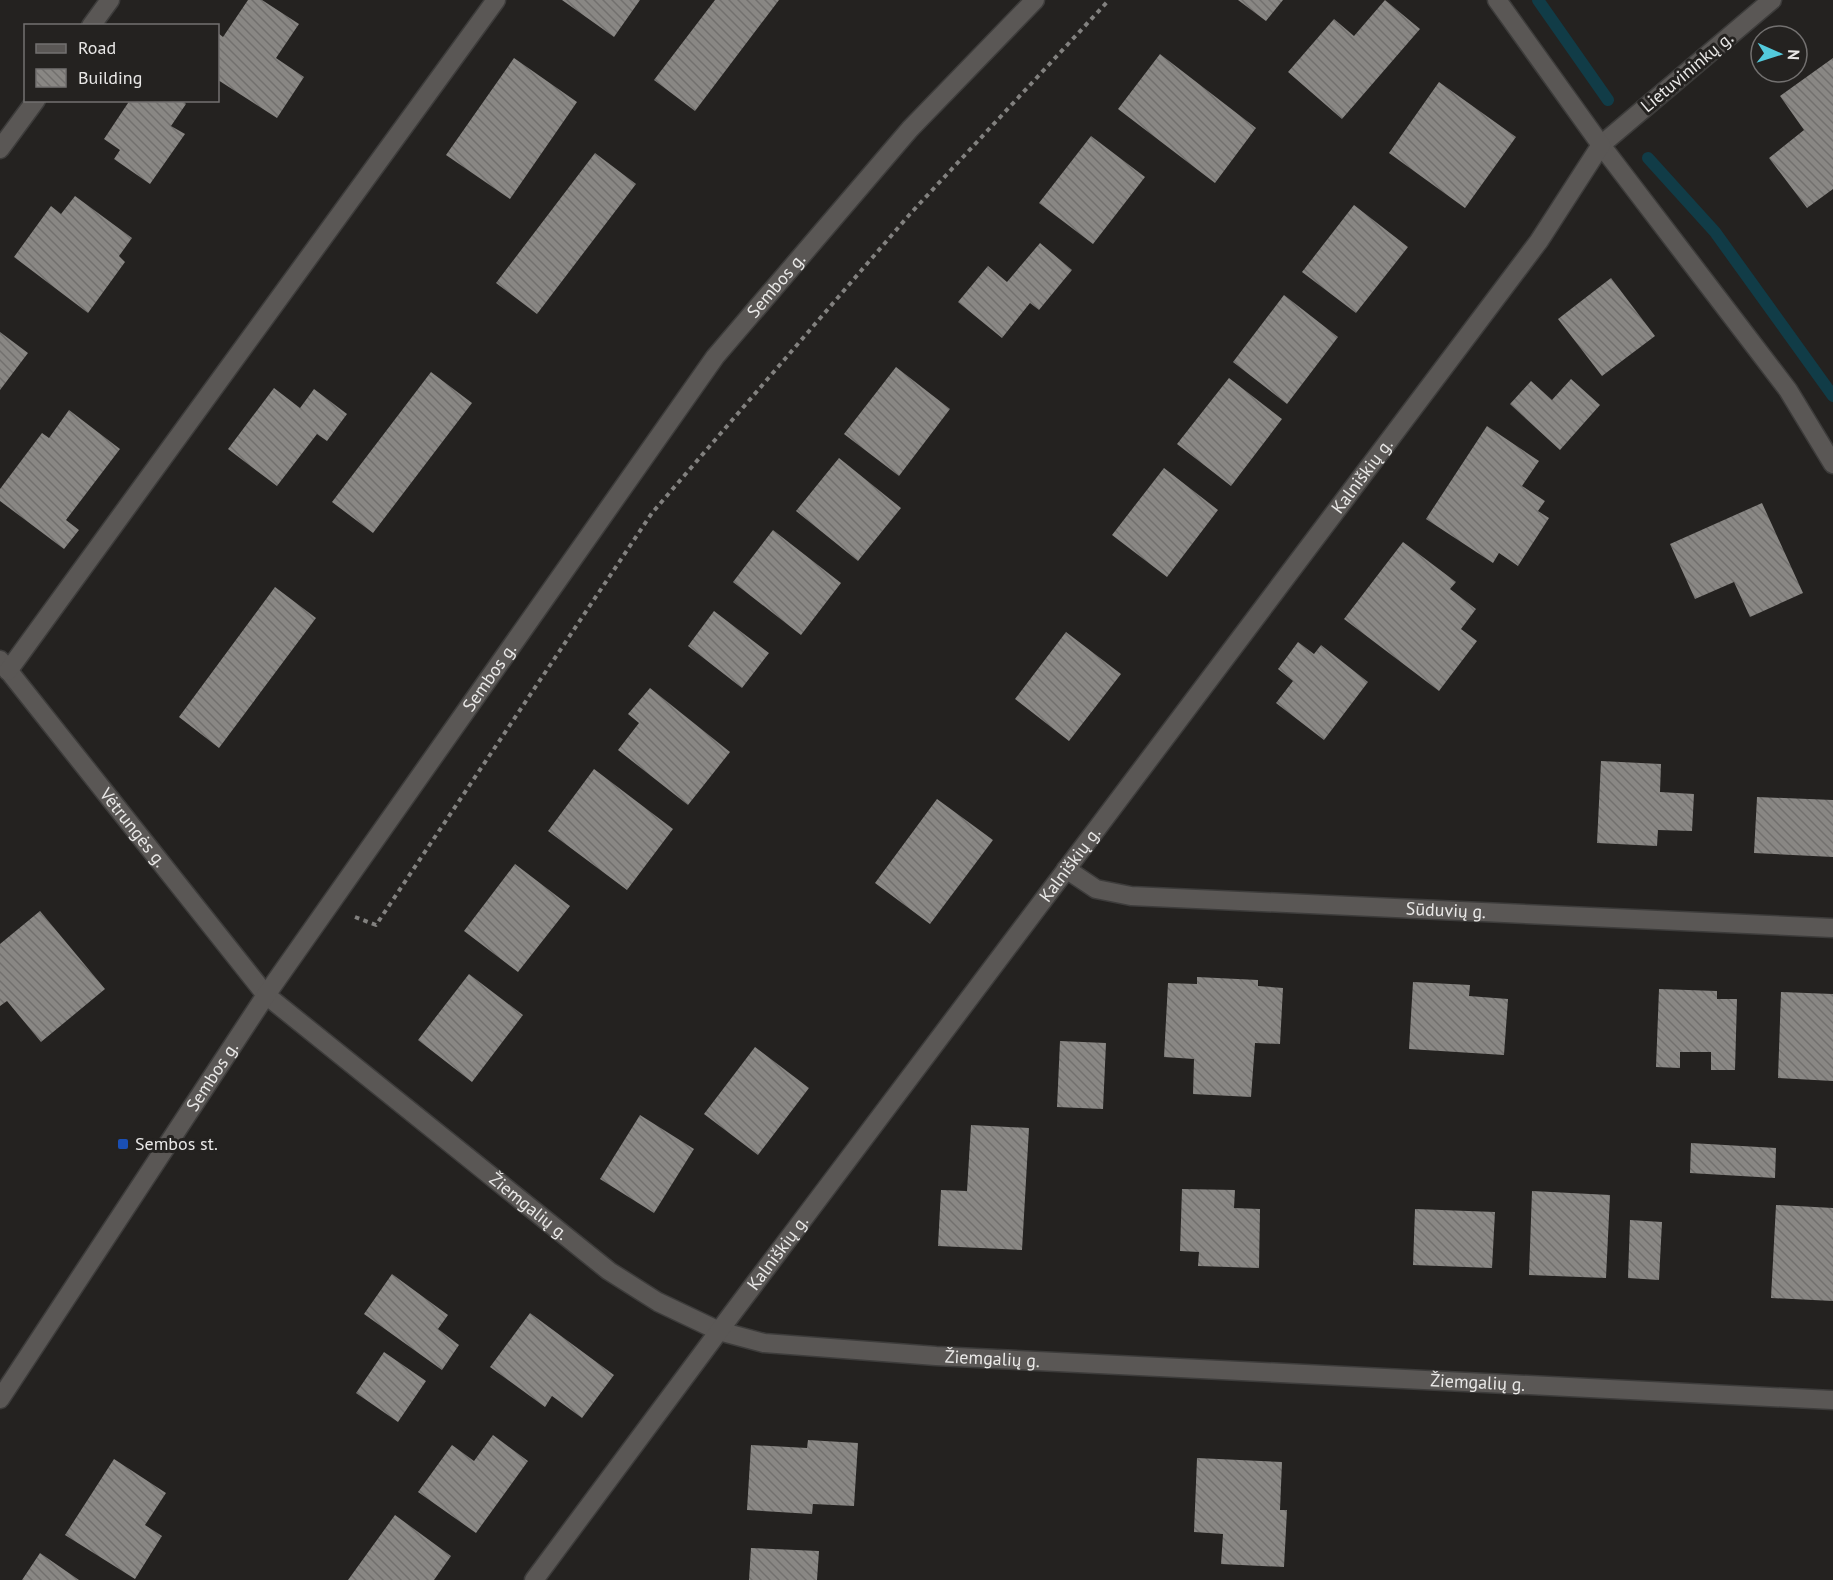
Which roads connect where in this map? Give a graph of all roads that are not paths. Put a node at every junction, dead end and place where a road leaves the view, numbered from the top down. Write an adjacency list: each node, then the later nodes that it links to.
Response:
1 (110, 0): 6 (street)
2 (496, 0): 11 (street)
3 (1035, 0): 14 (street, Sembos g.)
4 (1497, 0): 8 (street)
5 (1772, 0): 8 (street, Lietuvininkų g.)
6 (92, 24)
7 (35, 102): 9 (street)
8 (1601, 145): 10 (street); 12 (street, Kalniškių g.)
9 (0, 149)
10 (1833, 464)
11 (4, 666): 14 (street, Vėtrungės g.)
12 (1066, 869): 13 (street, Sūduvių g.); 15 (street, Kalniškių g.)
13 (1833, 928)
14 (266, 995): 15 (street, Žiemgalių g.); 16 (street, Sembos g.)
15 (719, 1330): 17 (street, Žiemgalių g.); 18 (street, Kalniškių g.)
16 (0, 1399)
17 (1833, 1400)
18 (534, 1580)

